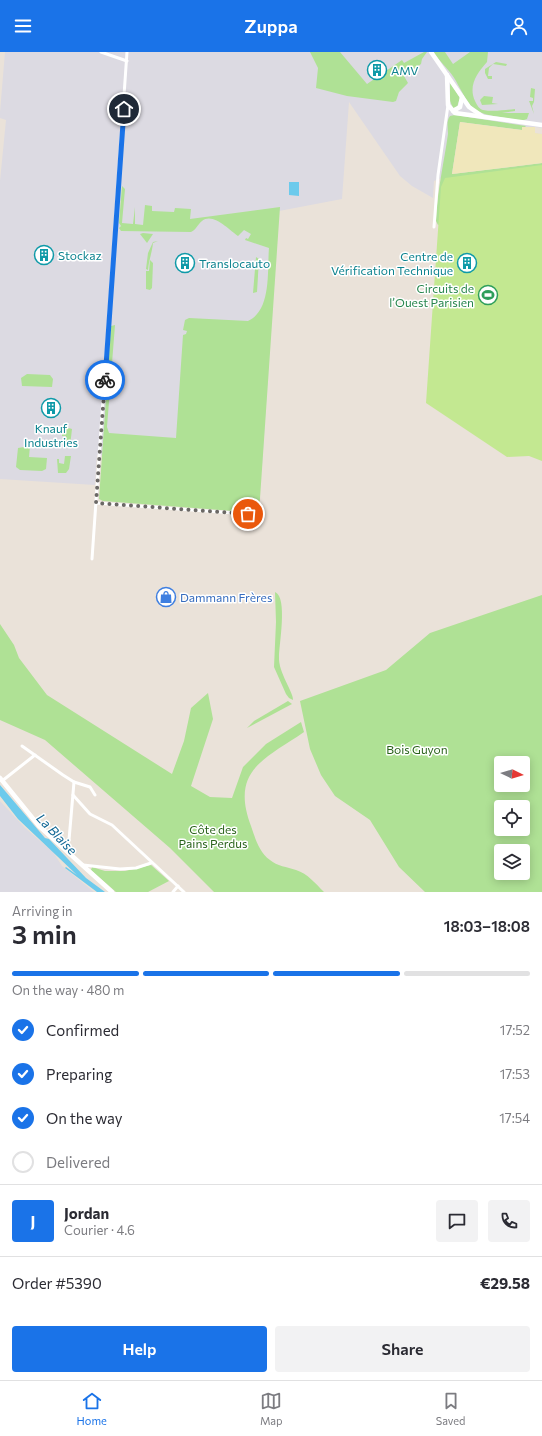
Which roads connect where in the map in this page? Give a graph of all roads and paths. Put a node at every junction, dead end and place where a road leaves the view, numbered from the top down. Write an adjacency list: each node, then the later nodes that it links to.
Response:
1 (101, 52): 4 (street)
2 (127, 52): 4 (street)
3 (431, 52): 5 (main road)
4 (127, 61): 12 (street)
5 (447, 75): 6 (main road); 7 (main road)
6 (462, 97): 8 (main road); 9 (main road)
7 (448, 105): 8 (main road); 11 (street)
8 (453, 111): 9 (main road)
9 (485, 117): 10 (main road)
10 (542, 125)
11 (434, 227)
12 (96, 503): 13 (street); 14 (street)
13 (248, 514)
14 (92, 559)
15 (22, 746): 16 (street)
16 (34, 755): 17 (street); 18 (street)
17 (1, 780): 21 (main road)
18 (74, 782): 19 (street); 20 (street)
19 (73, 795): 21 (street); 22 (street)
20 (95, 795)
21 (64, 849): 23 (main road)
22 (152, 863): 23 (street); 24 (street)
23 (81, 865): 25 (main road)
24 (178, 886): 26 (street); 27 (street)
25 (112, 892)
26 (173, 892)
27 (184, 892)

